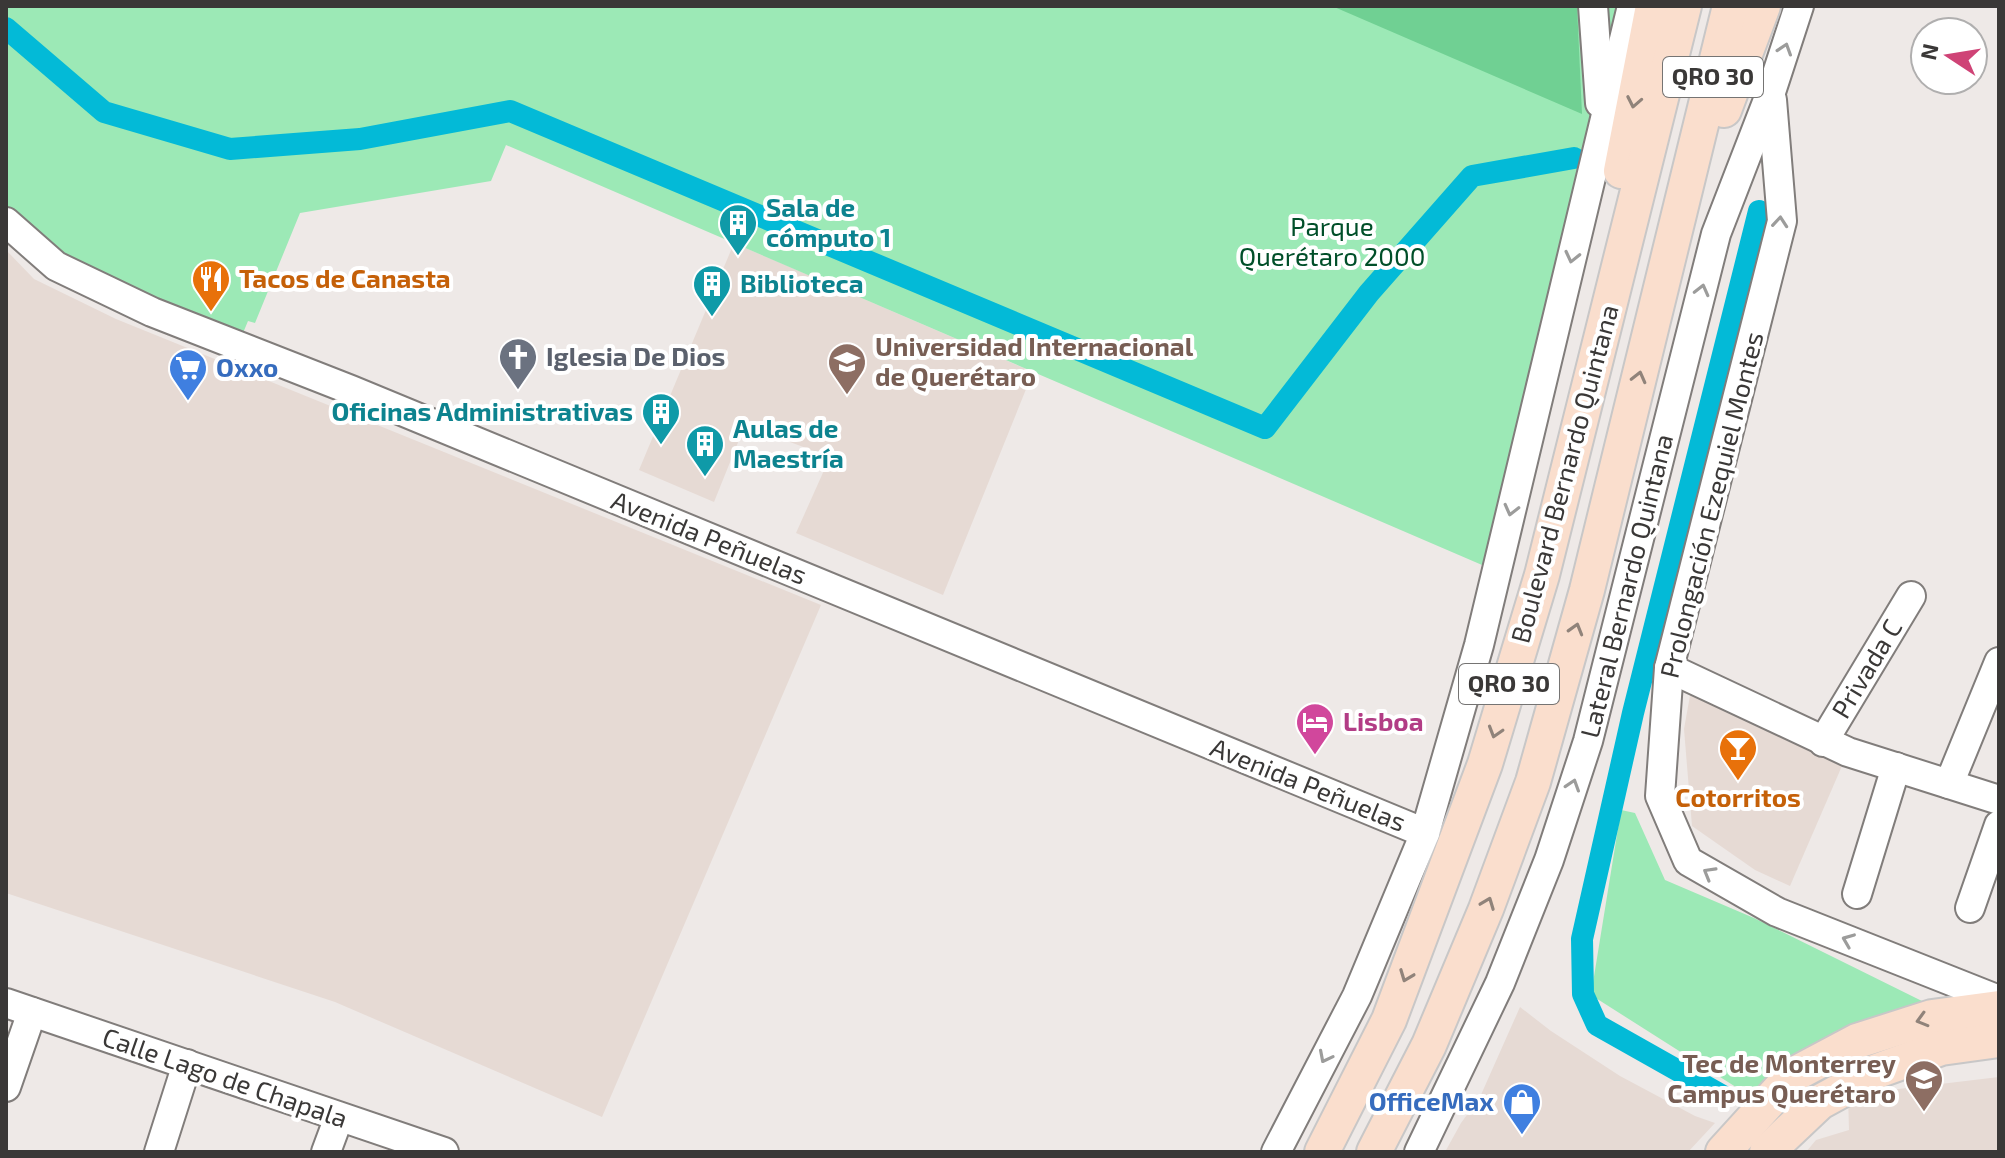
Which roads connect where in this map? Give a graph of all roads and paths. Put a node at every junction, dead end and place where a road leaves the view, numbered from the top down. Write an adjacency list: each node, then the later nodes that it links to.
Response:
1 (1593, 6): 9 (street)
2 (1632, 6): 9 (street)
3 (1653, 6): 9 (main road, one-way to 9)
4 (1684, 6): 9 (main road, QRO 30)
5 (1730, 6): 10 (main road, Boulevard Bernardo Quintana / QRO 30)
6 (1763, 6): 10 (main road)
7 (1799, 6): 8 (street, Lateral Bernardo Quintana, one-way to 7)
8 (1771, 92): 15 (street, Prolongación Ezequiel Montes, one-way to 8); 37 (street, Lateral Bernardo Quintana, one-way to 8)
9 (1619, 143): 11 (main road, Boulevard Bernardo Quintana)
10 (1702, 150): 36 (main road, Boulevard Bernardo Quintana / QRO 30, one-way to 10)
11 (1615, 189): 21 (street, one-way to 21); 35 (main road, Boulevard Bernardo Quintana / QRO 30, one-way to 35)
12 (6, 222): 21 (street, Avenida Peñuelas)
13 (1911, 596): 16 (street, Privada C)
14 (1999, 662): 18 (street)
15 (1669, 668): 16 (street); 24 (street, Prolongación Ezequiel Montes, one-way to 15)
16 (1823, 742): 17 (street)
17 (1896, 767): 18 (street); 22 (street)
18 (1949, 784): 19 (street)
19 (1999, 800)
20 (1999, 825): 23 (street)
21 (1425, 833): 34 (street, one-way to 34)
22 (1857, 894)
23 (1970, 908)
24 (1999, 1000)
25 (19, 1007): 28 (street, Calle Lago de Chapala); 29 (street)
26 (1999, 1008): 38 (main road, one-way to 38)
27 (1999, 1040): 39 (main road)
28 (187, 1064): 30 (street, Calle Lago de Chapala); 31 (street)
29 (6, 1087)
30 (339, 1117): 32 (street); 33 (street, Calle Lago de Chapala)
31 (159, 1152)
32 (326, 1152)
33 (444, 1152)
34 (1276, 1152)
35 (1322, 1152)
36 (1374, 1152)
37 (1419, 1152)
38 (1723, 1152)
39 (1767, 1152)

